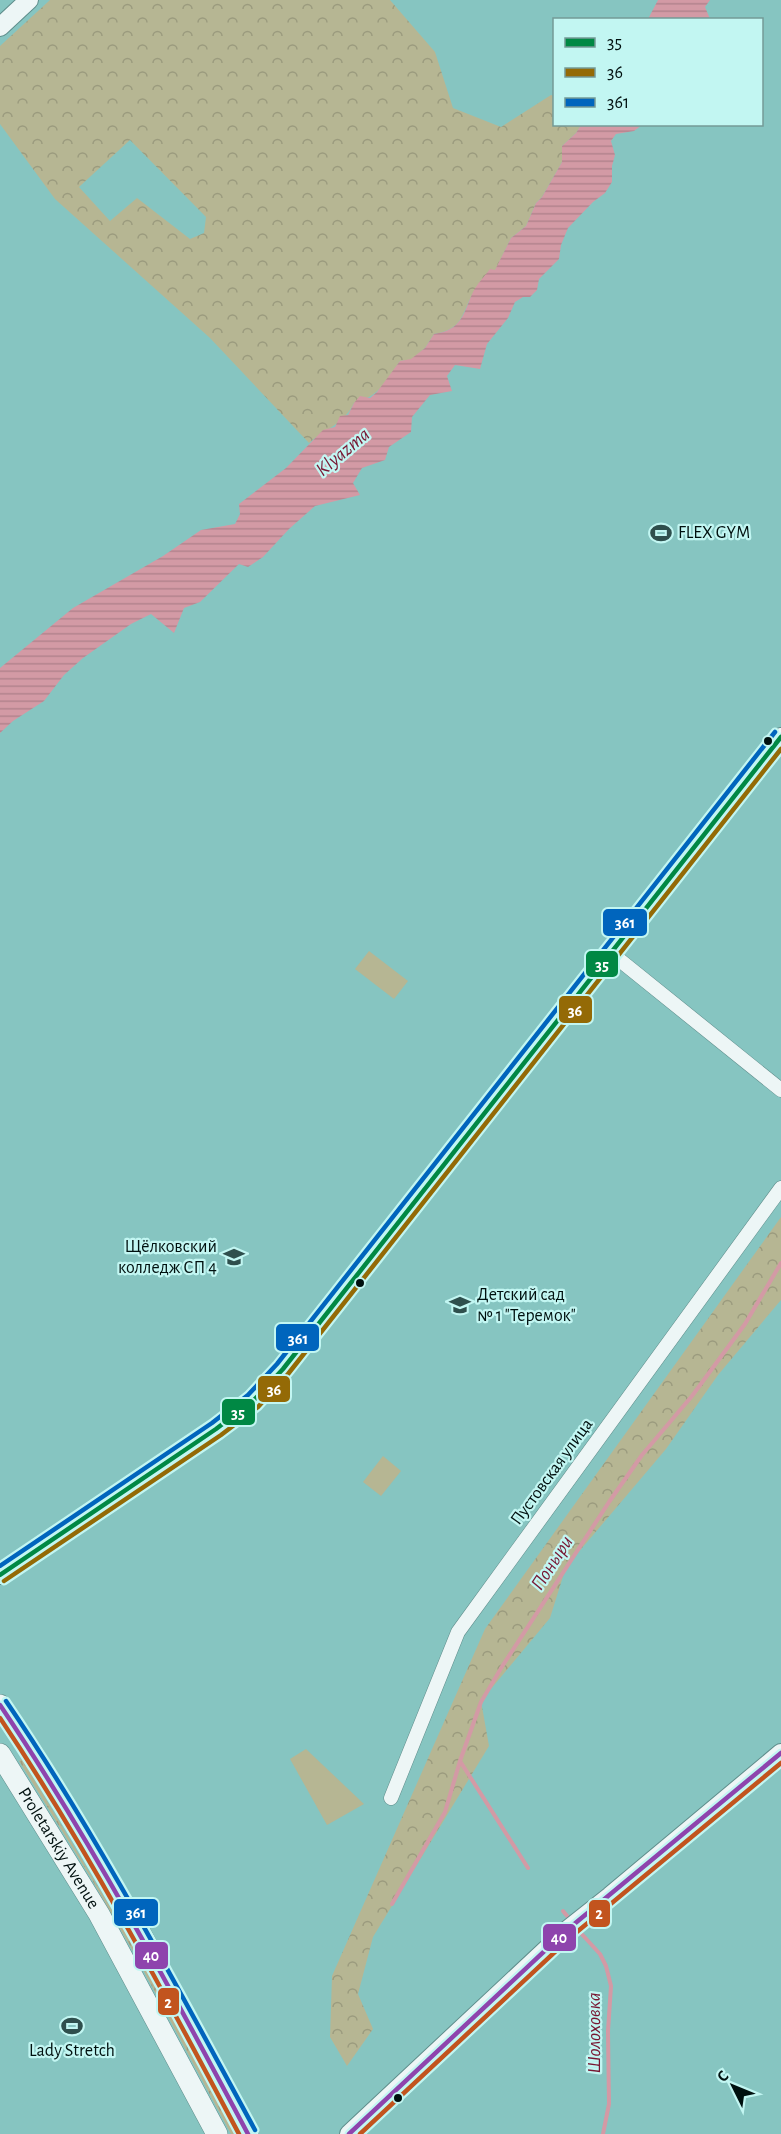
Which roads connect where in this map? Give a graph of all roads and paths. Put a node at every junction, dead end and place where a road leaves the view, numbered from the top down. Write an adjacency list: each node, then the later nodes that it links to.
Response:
1 (29, 0): 2 (street)
2 (0, 27)
3 (781, 737): 4 (street)
4 (611, 953): 5 (street); 7 (street)
5 (781, 1090)
6 (781, 1188): 12 (street, Пустовская улица)
7 (0, 1575)
8 (0, 1706): 9 (main road, Proletarskiy Avenue)
9 (33, 1754): 11 (main road); 14 (main road, Proletarskiy Avenue)
10 (781, 1754): 15 (street)
11 (5, 1762): 13 (main road, Proletarskiy Avenue)
12 (391, 1798)
13 (217, 2134)
14 (248, 2134)
15 (349, 2134)

